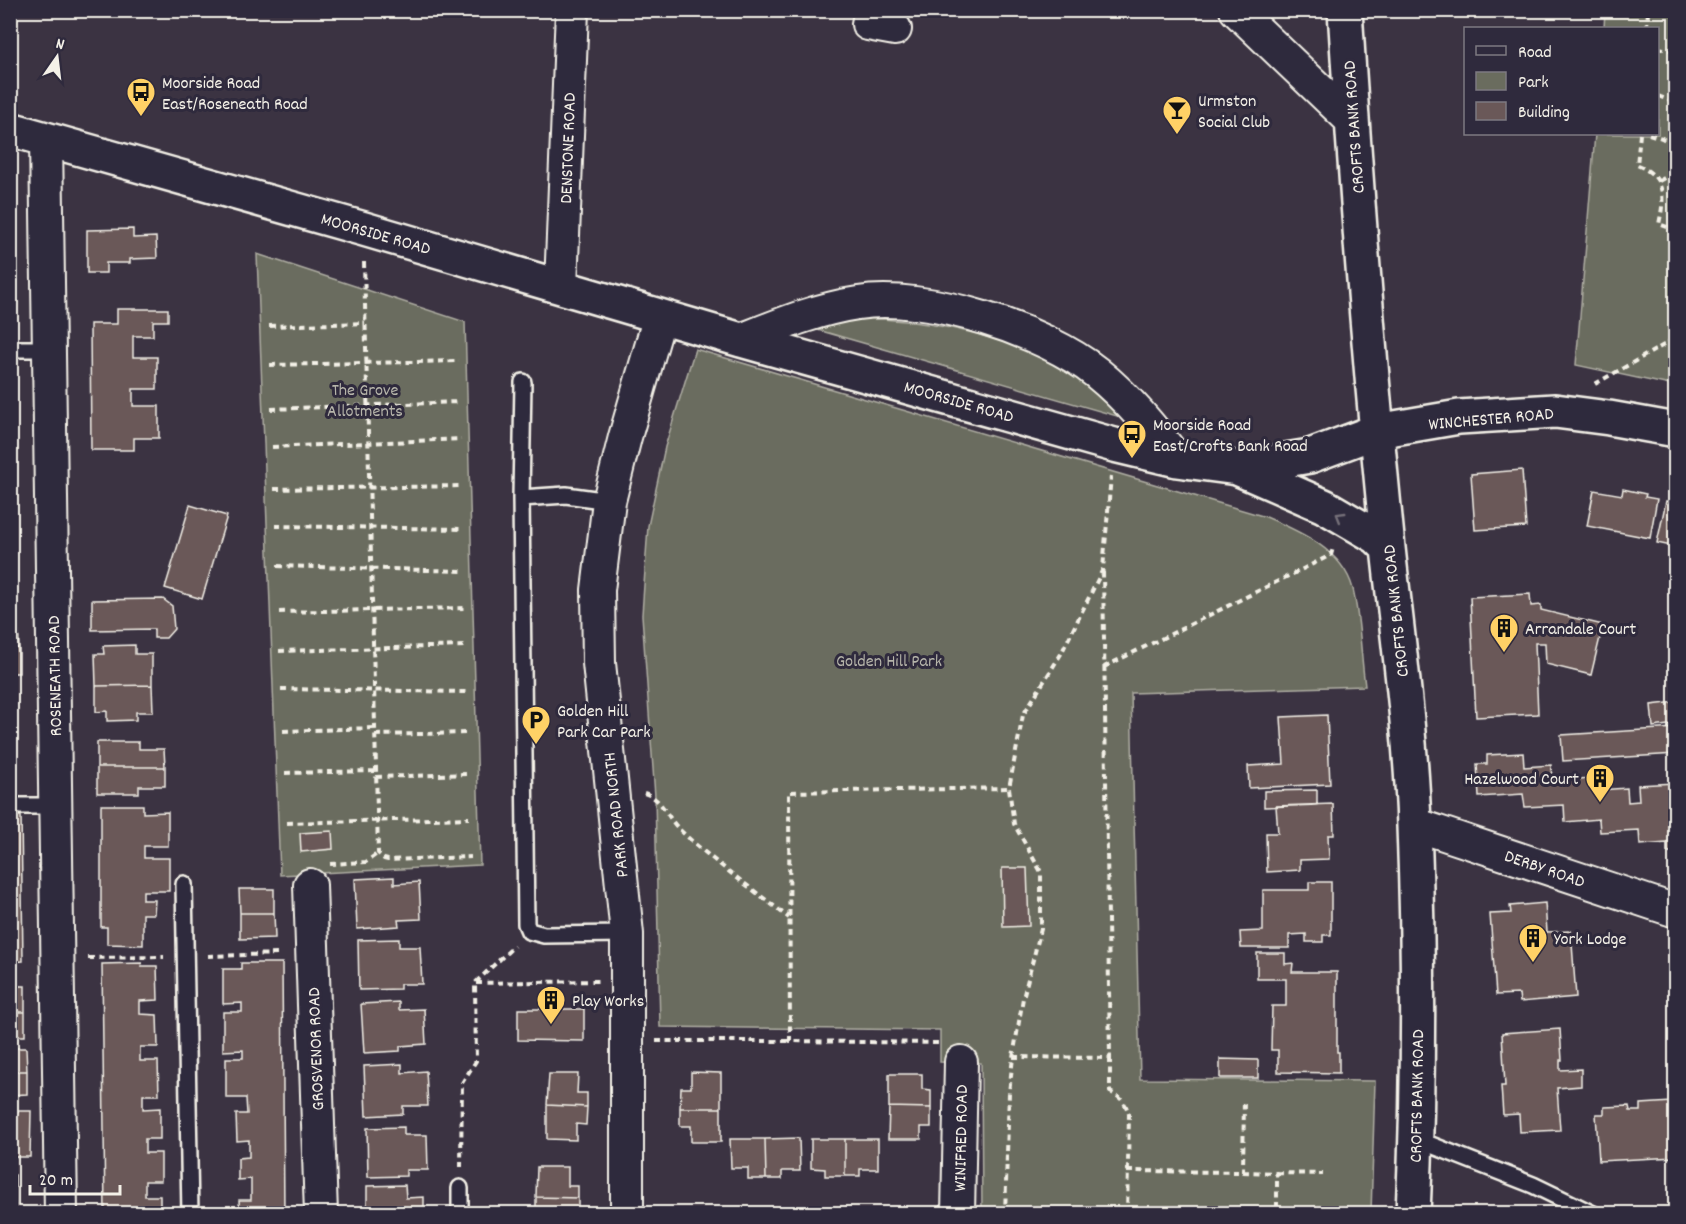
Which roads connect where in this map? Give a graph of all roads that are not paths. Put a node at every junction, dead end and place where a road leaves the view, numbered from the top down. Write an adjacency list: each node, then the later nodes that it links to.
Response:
1 (573, 10): 9 (street, DENSTONE ROAD)
2 (871, 10): 5 (street)
3 (1236, 10): 6 (street)
4 (1345, 10): 6 (street, CROFTS BANK ROAD)
5 (895, 29)
6 (1352, 121): 16 (street, CROFTS BANK ROAD)
7 (10, 129): 8 (street, MOORSIDE ROAD)
8 (46, 139): 9 (street, MOORSIDE ROAD); 12 (street, ROSENEATH ROAD)
9 (561, 286): 10 (street, MOORSIDE ROAD)
10 (660, 316): 11 (street, MOORSIDE ROAD); 20 (street, PARK ROAD NORTH)
11 (741, 340): 17 (street, MOORSIDE ROAD); 17 (street)
12 (49, 348): 13 (lane); 23 (street, ROSENEATH ROAD)
13 (10, 349)
14 (523, 382): 19 (lane)
15 (1676, 430): 16 (street, WINCHESTER ROAD)
16 (1377, 431): 18 (street, MOORSIDE ROAD); 21 (street, CROFTS BANK ROAD)
17 (1177, 460): 18 (street, MOORSIDE ROAD)
18 (1237, 468): 21 (street, MOORSIDE ROAD, one-way to 18)
19 (521, 498): 20 (lane); 28 (lane)
20 (609, 501): 28 (street, PARK ROAD NORTH)
21 (1388, 549): 24 (street, CROFTS BANK ROAD)
22 (10, 806): 23 (lane)
23 (56, 806): 32 (street, ROSENEATH ROAD)
24 (1414, 824): 27 (street, DERBY ROAD); 30 (street, CROFTS BANK ROAD)
25 (184, 884): 33 (lane)
26 (310, 885): 34 (street, GROSVENOR ROAD)
27 (1676, 911)
28 (627, 934): 36 (street, PARK ROAD NORTH)
29 (962, 1062): 37 (street, WINIFRED ROAD)
30 (1416, 1139): 38 (street, CROFTS BANK ROAD); 39 (lane)
31 (460, 1188): 35 (lane)
32 (61, 1214)
33 (190, 1214)
34 (321, 1214)
35 (460, 1214)
36 (627, 1214)
37 (958, 1214)
38 (1413, 1214)
39 (1593, 1214)

